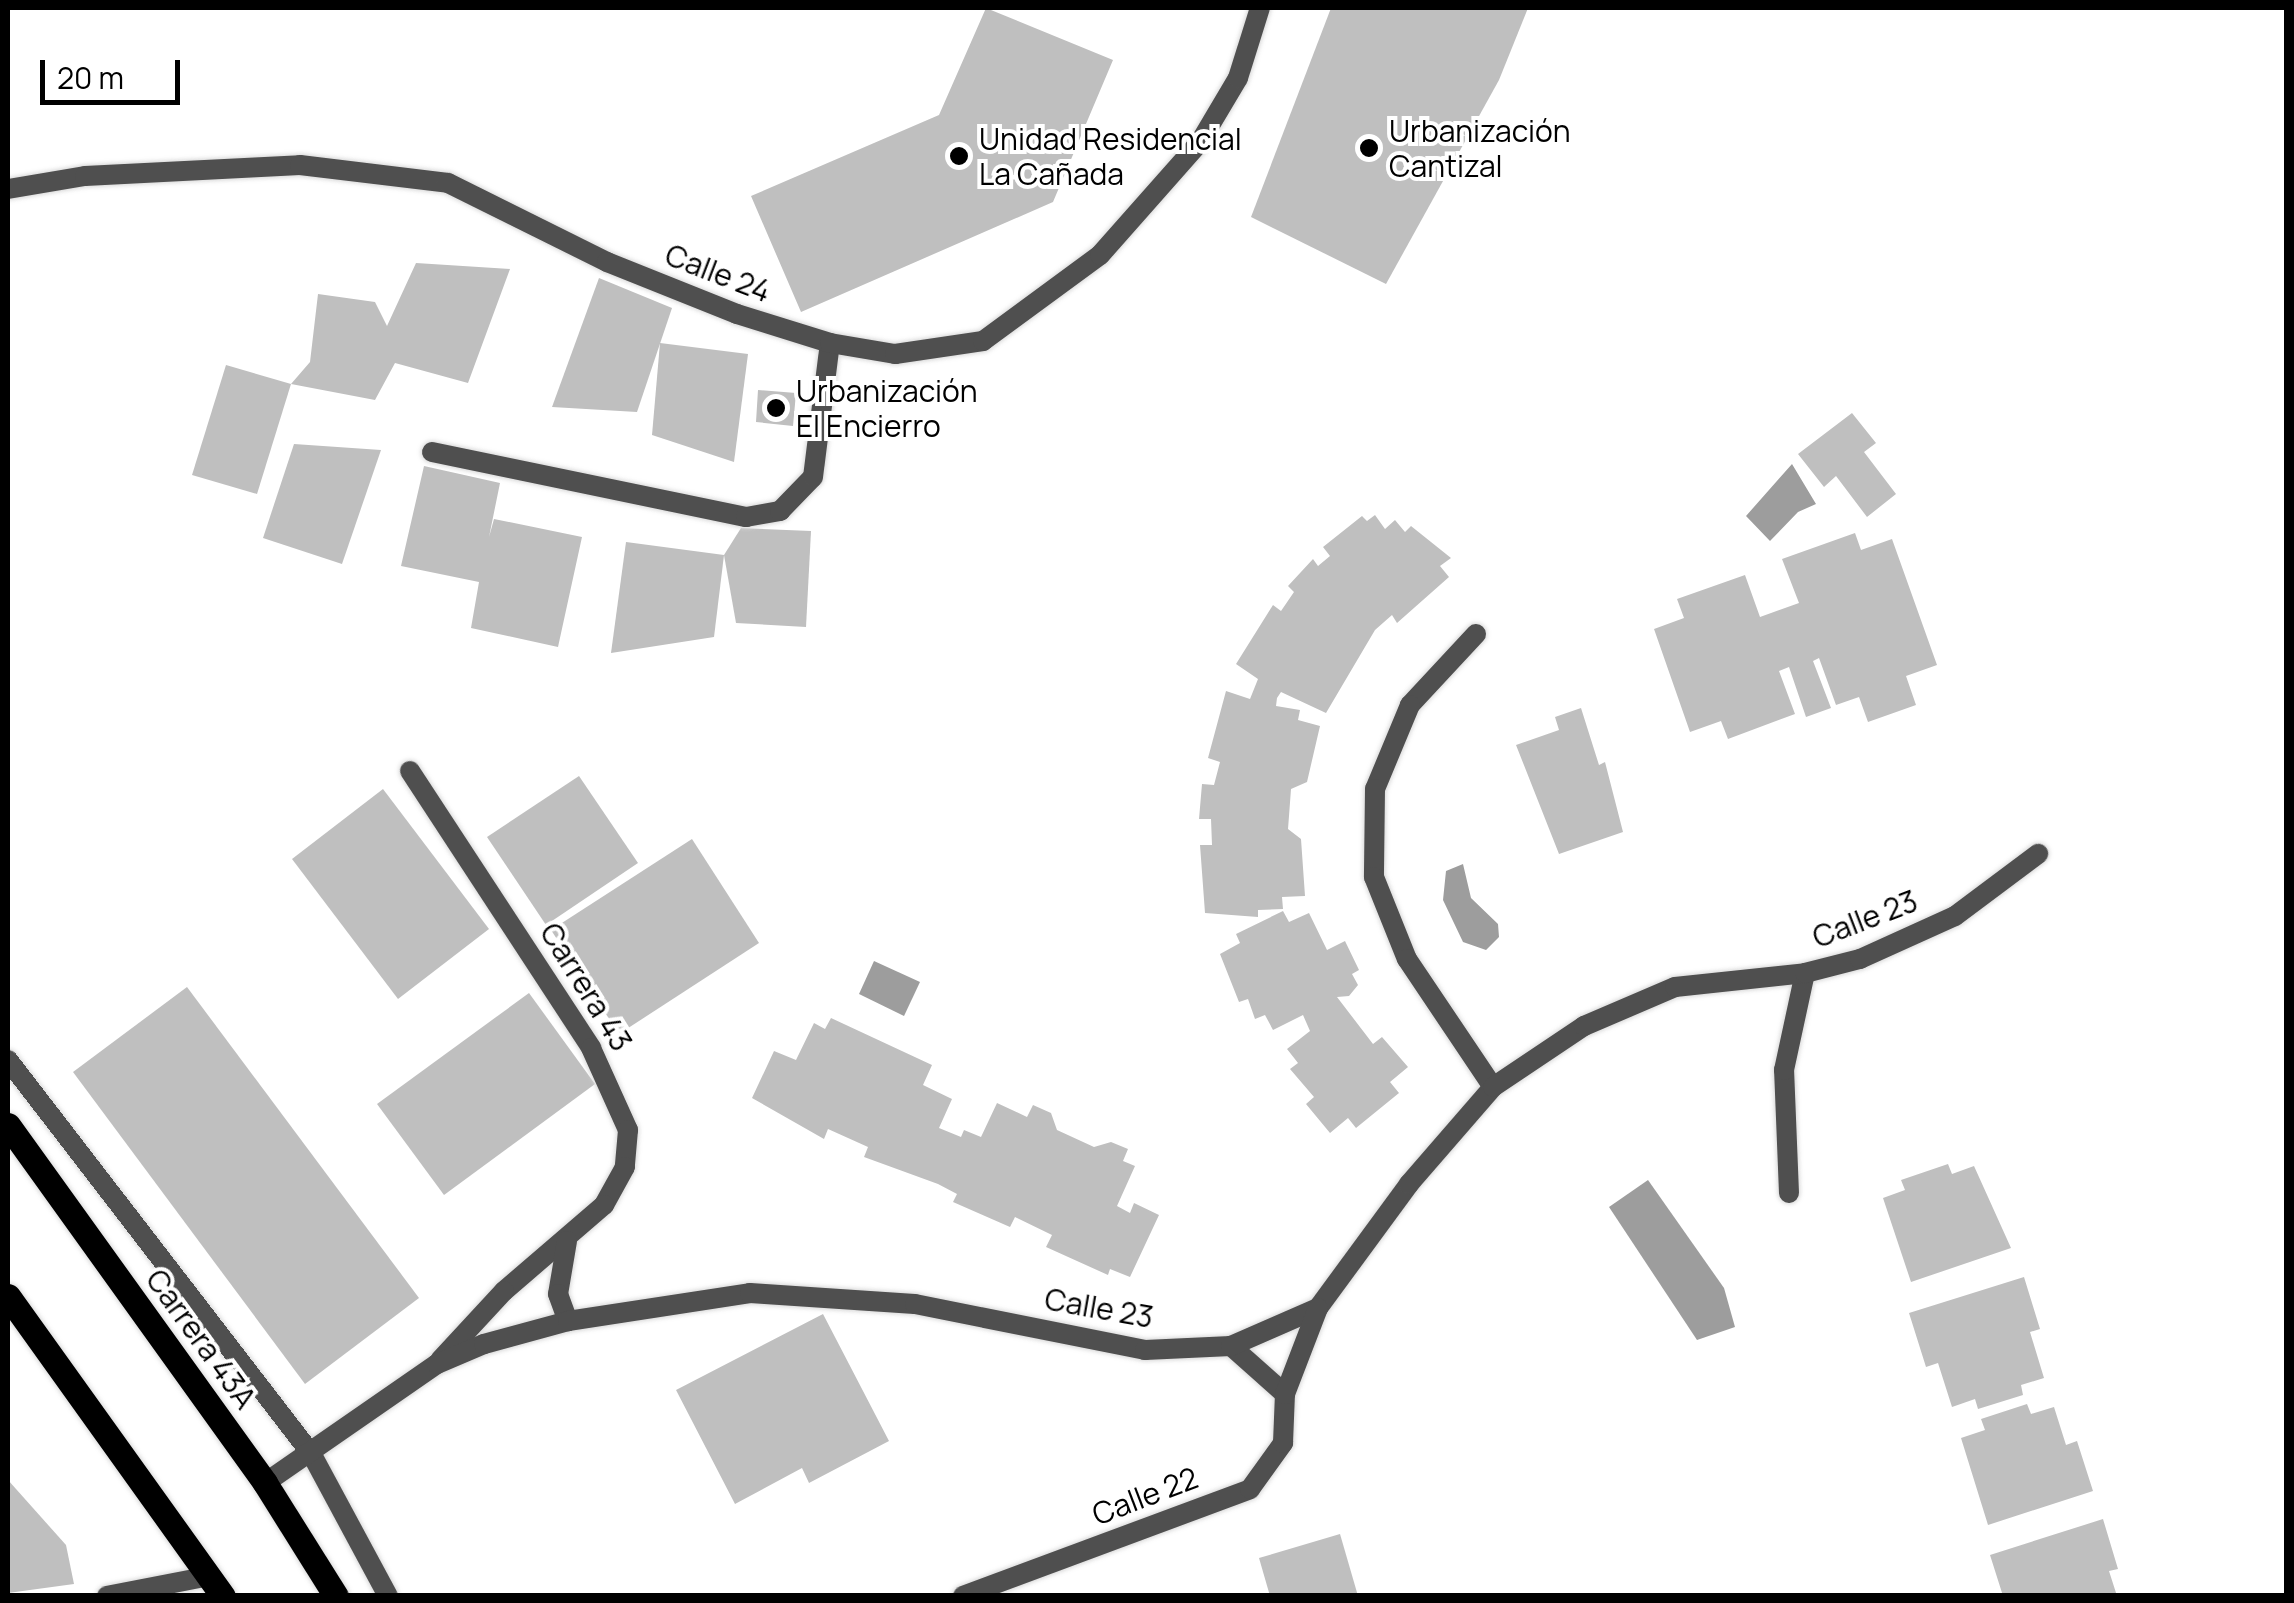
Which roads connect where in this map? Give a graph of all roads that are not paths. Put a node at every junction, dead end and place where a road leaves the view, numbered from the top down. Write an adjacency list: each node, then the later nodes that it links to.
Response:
1 (1260, 8): 3 (street, Calle 24)
2 (8, 190): 3 (street, Calle 24)
3 (830, 343): 4 (street)
4 (432, 452)
5 (1476, 634): 10 (street)
6 (410, 771): 13 (street, Carrera 43)
7 (2038, 854): 8 (street, Calle 23)
8 (1805, 973): 10 (street, Calle 23); 12 (street)
9 (8, 1060): 20 (street)
10 (1493, 1088): 15 (street, Calle 23)
11 (8, 1124): 21 (main road, Carrera 43A)
12 (1789, 1193)
13 (567, 1242): 16 (street); 18 (street, Carrera 43)
14 (8, 1296): 22 (main road)
15 (1318, 1308): 17 (street, Calle 23); 19 (street, Calle 22)
16 (568, 1321): 17 (street, Calle 23); 18 (street, Calle 23)
17 (1230, 1346): 19 (street)
18 (437, 1364): 20 (street, Calle 23)
19 (1285, 1394): 26 (street, Calle 22)
20 (311, 1453): 21 (street, Calle 23); 25 (street)
21 (265, 1484): 24 (main road, Carrera 43A)
22 (216, 1586): 23 (street)
23 (106, 1596)
24 (336, 1596)
25 (388, 1596)
26 (963, 1596)

